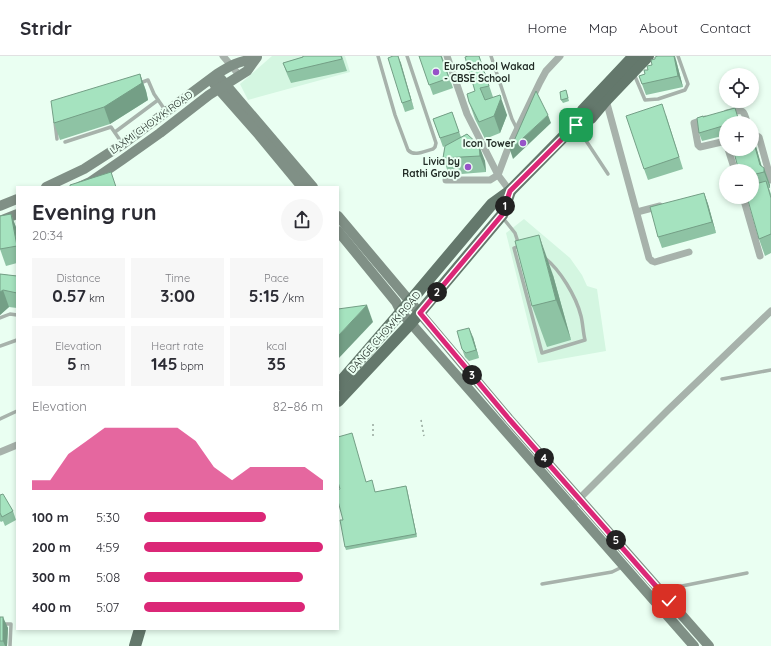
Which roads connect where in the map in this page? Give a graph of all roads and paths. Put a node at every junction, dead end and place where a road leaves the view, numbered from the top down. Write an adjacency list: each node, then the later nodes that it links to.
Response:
1 (223, 56): 11 (street)
2 (378, 56): 3 (lane)
3 (407, 56)
4 (447, 56): 31 (street)
5 (491, 56): 23 (lane)
6 (560, 56): 23 (street)
7 (634, 56): 22 (main road, DANGE CHOWK ROAD)
8 (648, 56): 12 (main road, DANGE CHOWK ROAD)
9 (678, 56): 12 (lane)
10 (257, 57): 11 (main road, LAXMI CHOWK ROAD); 13 (main road, LAXMI CHOWK ROAD)
11 (231, 65): 13 (street); 14 (main road, LAXMI CHOWK ROAD)
12 (633, 72): 18 (main road, DANGE CHOWK ROAD)
13 (240, 76): 16 (main road, LAXMI CHOWK ROAD)
14 (213, 77): 16 (main road); 19 (main road, LAXMI CHOWK ROAD)
15 (134, 85): 17 (lane)
16 (222, 86): 35 (main road, LAXMI CHOWK ROAD); 36 (main road); 37 (main road)
17 (158, 100): 19 (lane); 24 (lane)
18 (606, 100): 22 (main road, DANGE CHOWK ROAD); 43 (street)
19 (166, 111): 29 (main road, LAXMI CHOWK ROAD)
20 (53, 115): 26 (lane)
21 (745, 116): 28 (street)
22 (576, 125): 30 (lane); 38 (main road, DANGE CHOWK ROAD)
23 (517, 129): 31 (street)
24 (115, 132): 27 (lane); 29 (lane)
25 (759, 137): 33 (street)
26 (57, 139)
27 (65, 142)
28 (719, 143)
29 (123, 144): 34 (main road, LAXMI CHOWK ROAD)
30 (608, 174)
31 (498, 175): 32 (street); 38 (street)
32 (446, 180)
33 (771, 180)
34 (48, 186)
35 (81, 186)
36 (301, 186)
37 (312, 186)
38 (510, 191): 45 (main road, DANGE CHOWK ROAD); 52 (main road, DANGE CHOWK ROAD)
39 (16, 199): 42 (main road)
40 (747, 204): 51 (street)
41 (665, 205): 43 (street)
42 (0, 206)
43 (637, 212): 49 (street)
44 (16, 214): 47 (main road)
45 (502, 215): 50 (lane); 55 (main road, DANGE CHOWK ROAD)
46 (339, 217): 52 (main road)
47 (0, 221)
48 (339, 232): 54 (main road)
49 (689, 252)
50 (542, 256)
51 (760, 256)
52 (410, 302): 54 (main road, DANGE CHOWK ROAD); 55 (main road)
53 (771, 311): 75 (street)
54 (401, 312): 58 (main road); 63 (main road, DANGE CHOWK ROAD)
55 (420, 313): 58 (main road, DANGE CHOWK ROAD); 67 (main road)
56 (16, 315): 57 (lane)
57 (0, 318)
58 (411, 323): 64 (main road, DANGE CHOWK ROAD); 70 (main road)
59 (16, 340): 60 (lane)
60 (0, 346)
61 (771, 370): 62 (lane)
62 (722, 379)
63 (339, 384)
64 (339, 400)
65 (16, 412): 66 (lane)
66 (0, 419)
67 (509, 419): 70 (main road); 75 (main road)
68 (421, 420): 72 (path)
69 (373, 422): 71 (path)
70 (501, 426): 76 (main road)
71 (373, 436)
72 (424, 436)
73 (16, 445): 74 (street)
74 (0, 452)
75 (580, 499): 76 (street); 80 (main road)
76 (572, 506): 77 (main road)
77 (624, 566): 79 (lane); 85 (main road)
78 (746, 573): 80 (lane)
79 (542, 584)
80 (665, 596): 86 (main road)
81 (0, 624): 83 (lane)
82 (140, 630): 84 (main road)
83 (10, 646)
84 (135, 646)
85 (694, 646)
86 (709, 646)

